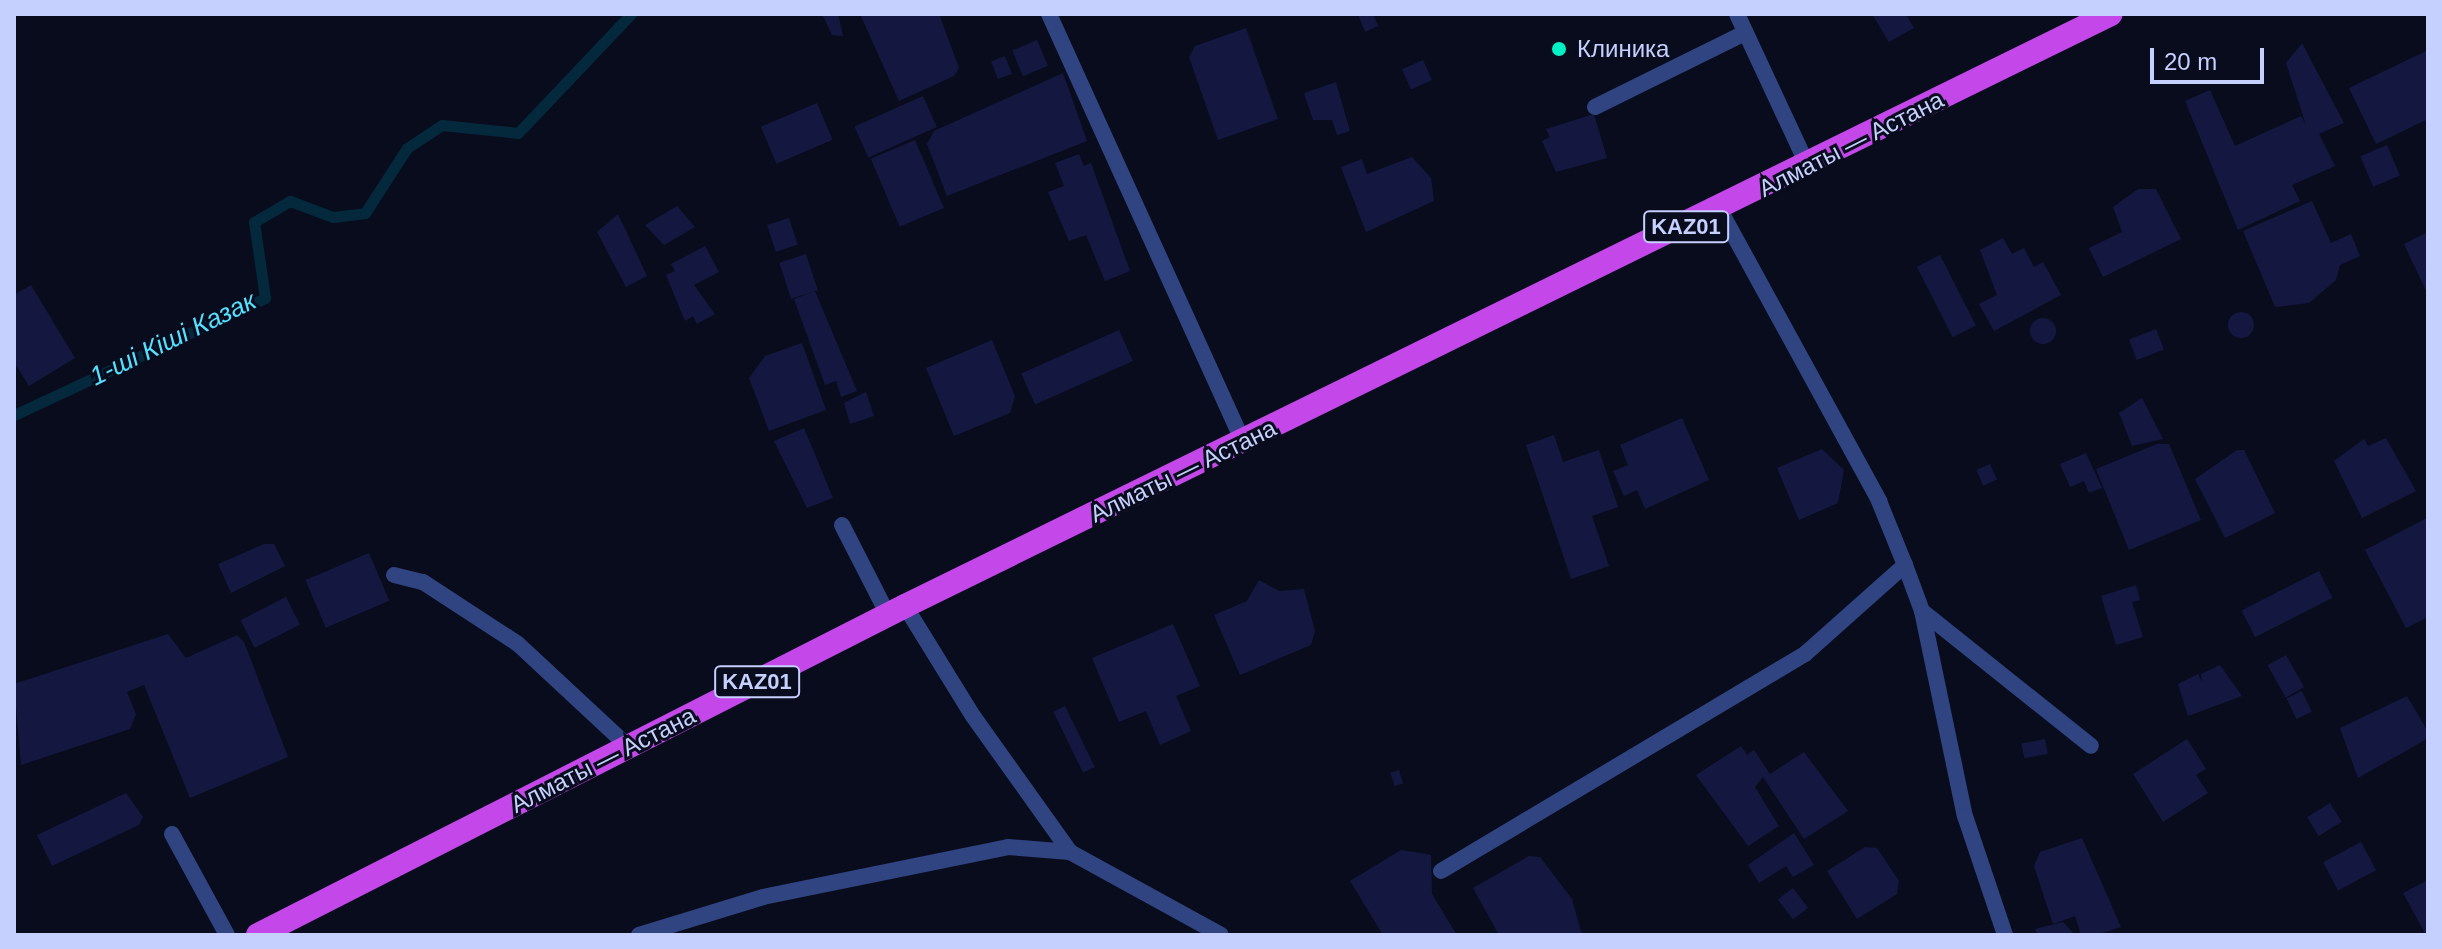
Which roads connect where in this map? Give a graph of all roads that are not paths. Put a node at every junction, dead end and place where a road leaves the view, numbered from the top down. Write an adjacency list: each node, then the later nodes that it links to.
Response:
1 (1049, 14): 8 (street)
2 (1737, 14): 4 (street)
3 (2111, 14): 6 (highway, Алматы — Астана / KАZ01)
4 (1745, 33): 5 (street); 6 (street)
5 (1595, 107)
6 (1808, 166): 7 (highway, Алматы — Астана / KАZ01)
7 (1720, 210): 8 (highway, Алматы — Астана / KАZ01); 10 (street)
8 (1243, 441): 12 (highway, Алматы — Астана / KАZ01)
9 (842, 525): 12 (street)
10 (1905, 565): 13 (street); 18 (street)
11 (394, 575): 15 (street)
12 (896, 610): 15 (highway, Алматы — Астана / KАZ01); 17 (street)
13 (1922, 611): 14 (street); 23 (street)
14 (2091, 746)
15 (629, 747): 20 (highway, Алматы — Астана / KАZ01)
16 (172, 834): 19 (street)
17 (1070, 852): 21 (street); 22 (street)
18 (1441, 871)
19 (227, 935)
20 (258, 935)
21 (639, 935)
22 (1221, 935)
23 (2005, 935)

